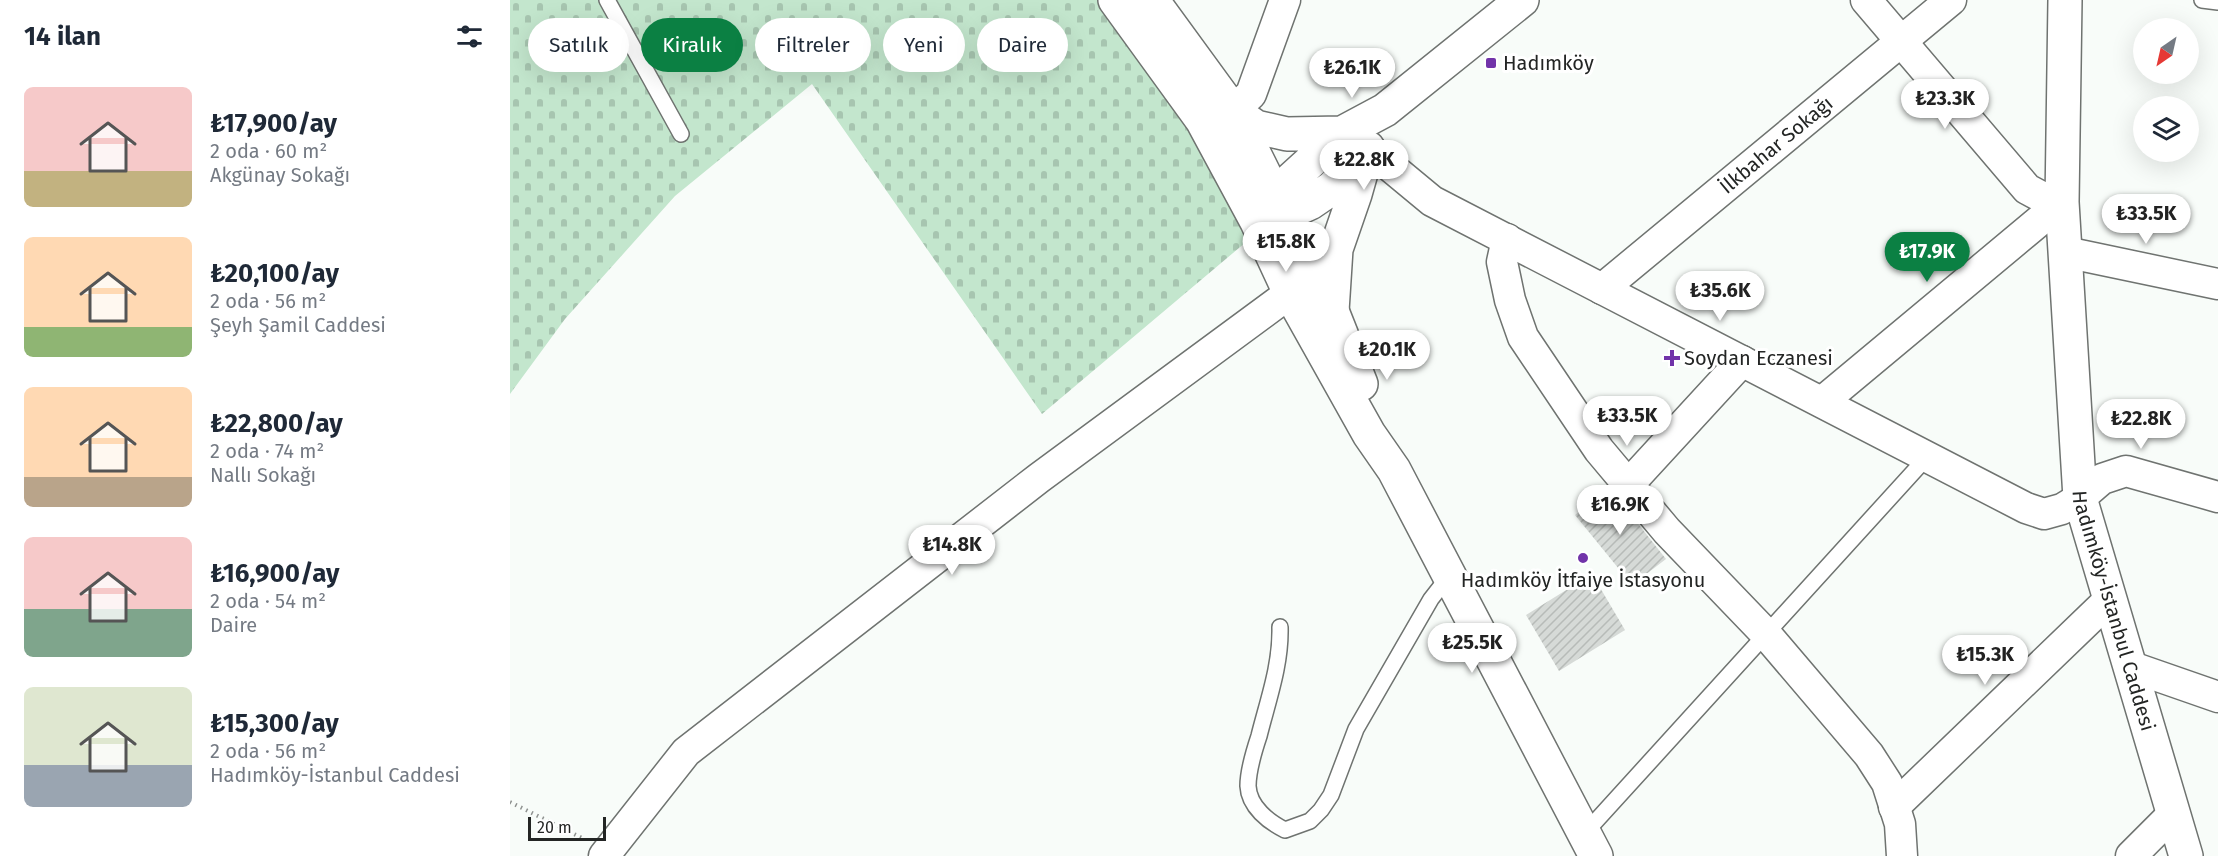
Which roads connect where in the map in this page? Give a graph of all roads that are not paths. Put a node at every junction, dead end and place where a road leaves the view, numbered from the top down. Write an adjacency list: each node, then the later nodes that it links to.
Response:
1 (607, 0): 13 (lane)
2 (1115, 0): 16 (main road)
3 (1152, 0): 12 (main road)
4 (1285, 0): 12 (street)
5 (1522, 0): 14 (main road)
6 (1866, 0): 11 (street)
7 (1951, 0): 11 (street, İlkbahar Sokağı)
8 (2065, 0): 15 (main road, Hadımköy-İstanbul Caddesi)
9 (2202, 0): 10 (lane)
10 (2218, 2)
11 (1900, 42): 15 (street); 20 (street, İlkbahar Sokağı)
12 (1233, 111): 14 (main road); 16 (main road)
13 (681, 134)
14 (1355, 141): 16 (main road); 17 (street); 22 (main road)
15 (2062, 202): 18 (main road, Hadımköy-İstanbul Caddesi); 24 (street)
16 (1273, 210): 21 (main road); 22 (main road)
17 (1507, 239): 20 (street); 27 (street)
18 (2065, 252): 19 (street); 29 (main road, Hadımköy-İstanbul Caddesi)
19 (2218, 284)
20 (1602, 289): 23 (street)
21 (1290, 293): 26 (main road); 39 (street)
22 (1332, 310): 26 (main road)
23 (1742, 361): 24 (street); 27 (street)
24 (1822, 402): 25 (street)
25 (1928, 456): 29 (street); 33 (lane)
26 (1394, 470): 30 (main road)
27 (1628, 484): 33 (street)
28 (2218, 497): 29 (street)
29 (2080, 498): 31 (main road, Hadımköy-İstanbul Caddesi)
30 (1449, 576): 32 (lane); 38 (main road)
31 (2109, 600): 34 (main road, Hadımköy-İstanbul Caddesi); 36 (street)
32 (1281, 627)
33 (1766, 634): 36 (street); 38 (lane)
34 (2129, 666): 35 (street); 37 (main road, Hadımköy-İstanbul Caddesi)
35 (2218, 697)
36 (1894, 807): 40 (street)
37 (2173, 814): 41 (street); 42 (main road, Hadımköy-İstanbul Caddesi)
38 (1590, 845)
39 (605, 853)
40 (1902, 856)
41 (2131, 856)
42 (2186, 856)

